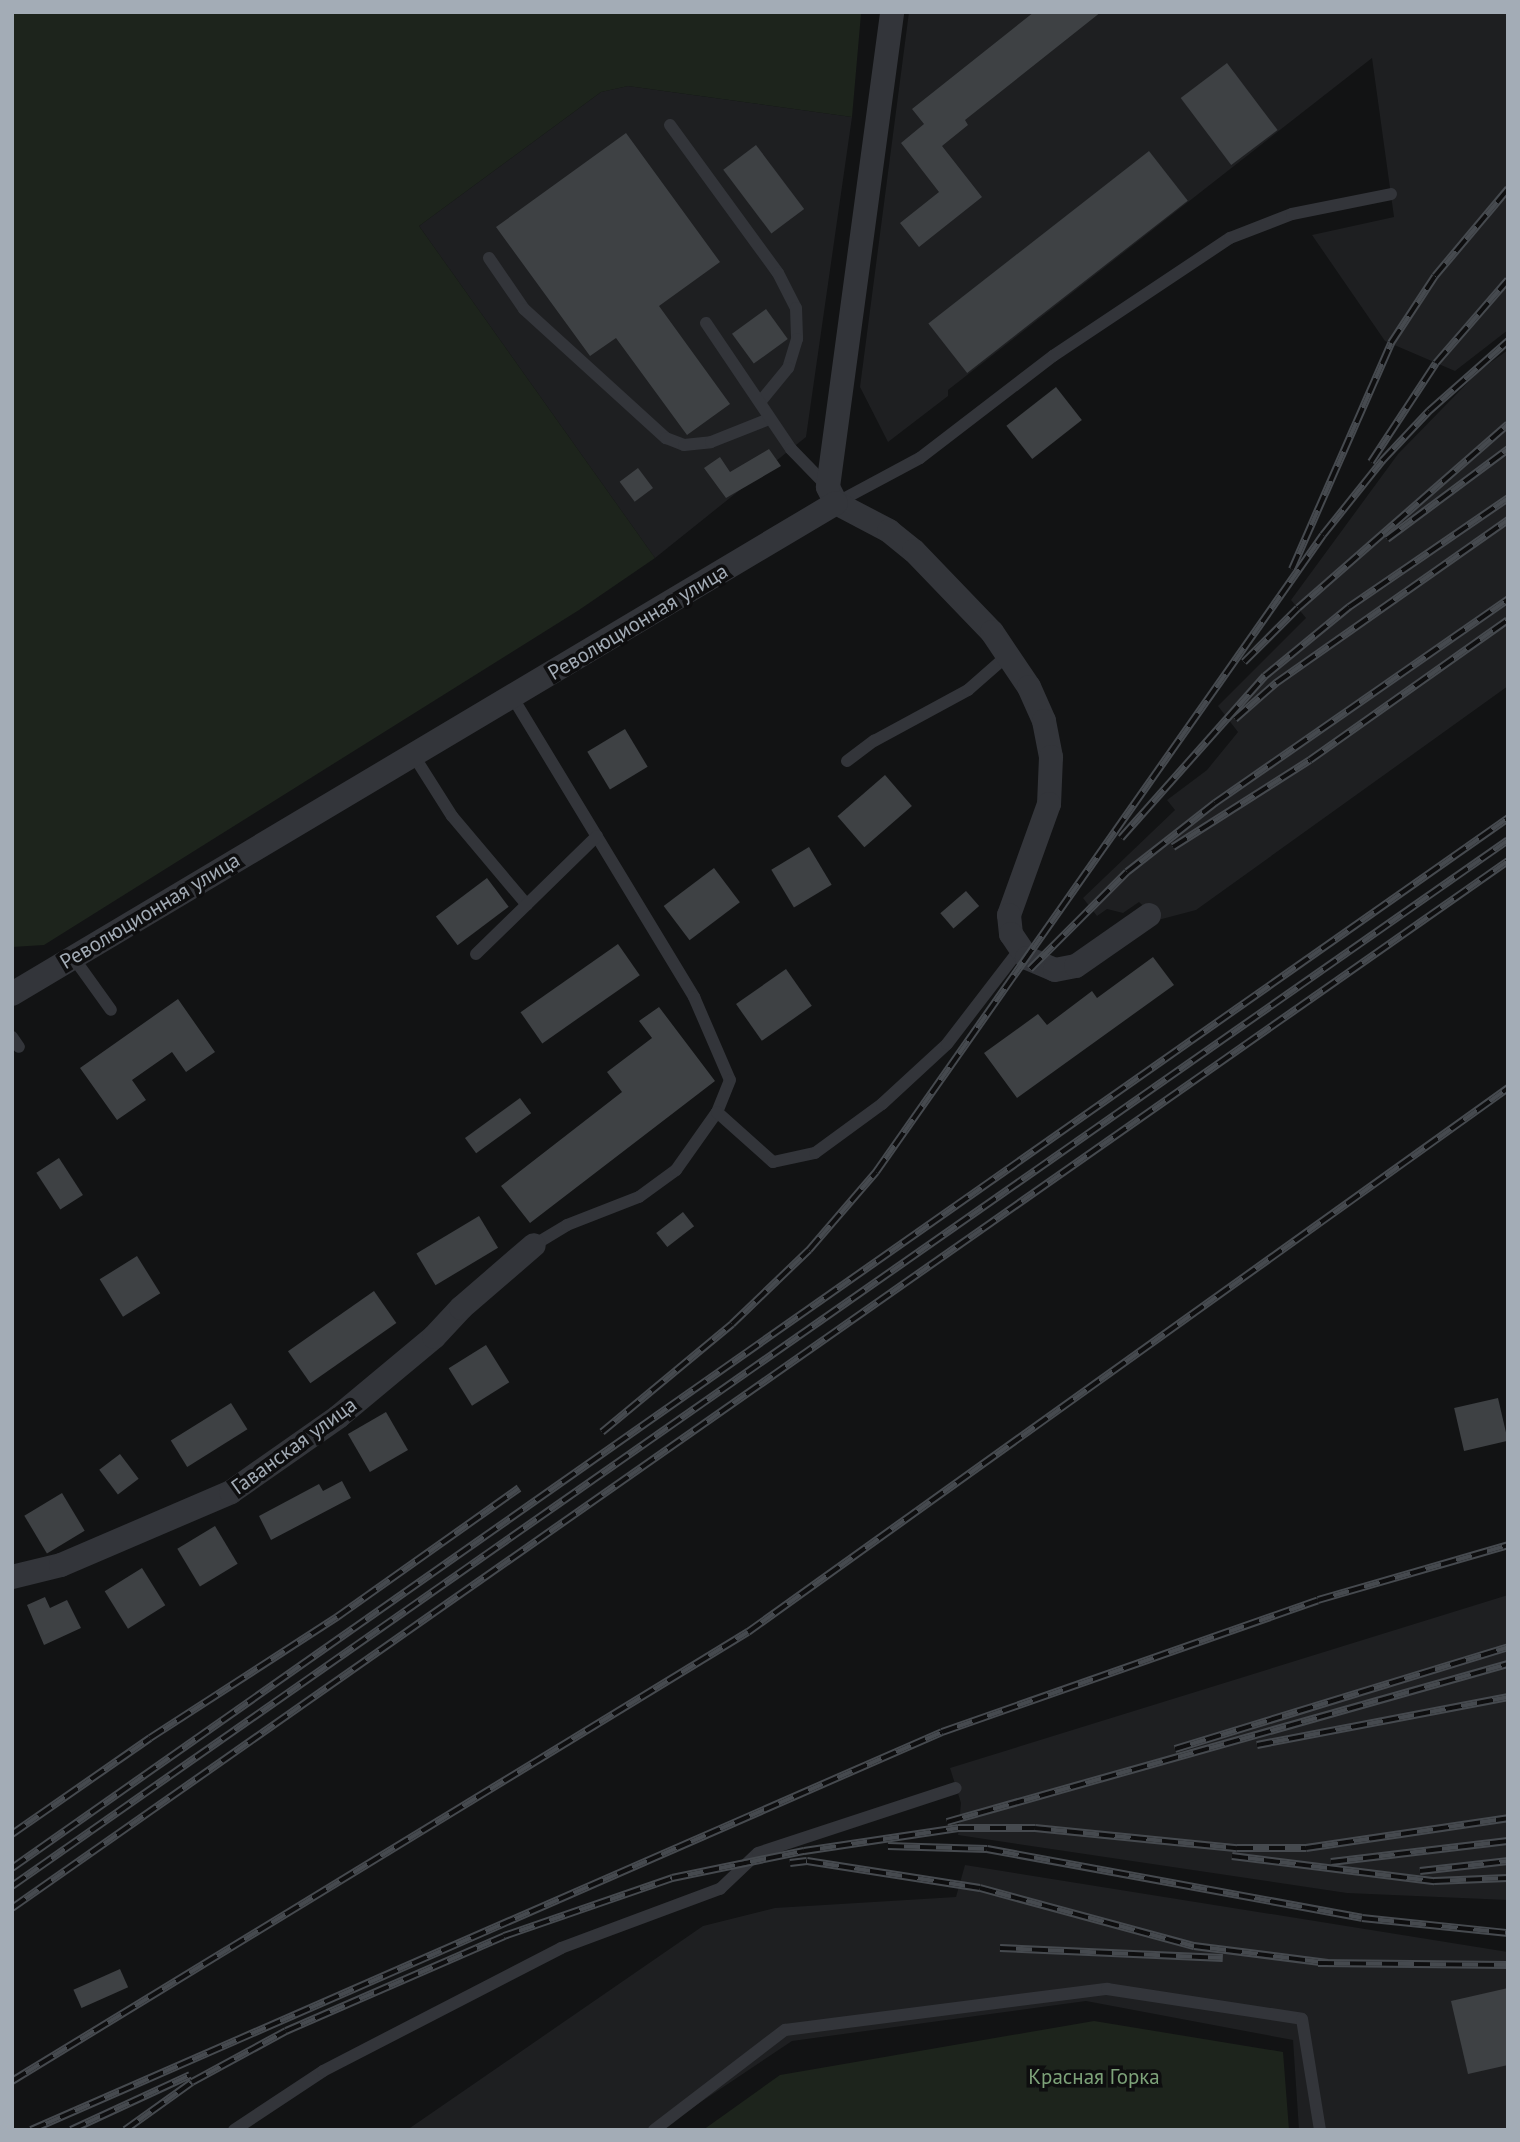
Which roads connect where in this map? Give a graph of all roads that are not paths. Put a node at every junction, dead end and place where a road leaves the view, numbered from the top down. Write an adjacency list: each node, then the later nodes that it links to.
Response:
1 (892, 12): 8 (street)
2 (670, 125): 6 (lane)
3 (1391, 194): 8 (lane)
4 (489, 258): 7 (lane)
5 (706, 323): 6 (lane)
6 (761, 401): 7 (lane)
7 (769, 419): 8 (lane)
8 (832, 495): 9 (street); 10 (street, Революционная улица)
9 (1008, 655): 12 (lane); 16 (street)
10 (513, 698): 11 (street, Революционная улица); 13 (lane)
11 (414, 756): 14 (lane); 18 (street, Революционная улица)
12 (847, 761)
13 (597, 836): 14 (lane); 21 (lane)
14 (527, 905): 17 (lane)
15 (1149, 915): 16 (street)
16 (1020, 949): 21 (lane)
17 (476, 954)
18 (73, 957): 19 (street, Революционная улица); 20 (lane)
19 (16, 985)
20 (111, 1010)
21 (718, 1112): 22 (lane)
22 (534, 1245): 23 (street, Гаванская улица)
23 (12, 1577)
24 (956, 1788): 25 (lane)
25 (234, 2130)
26 (654, 2130): 27 (lane)
27 (1320, 2130)

